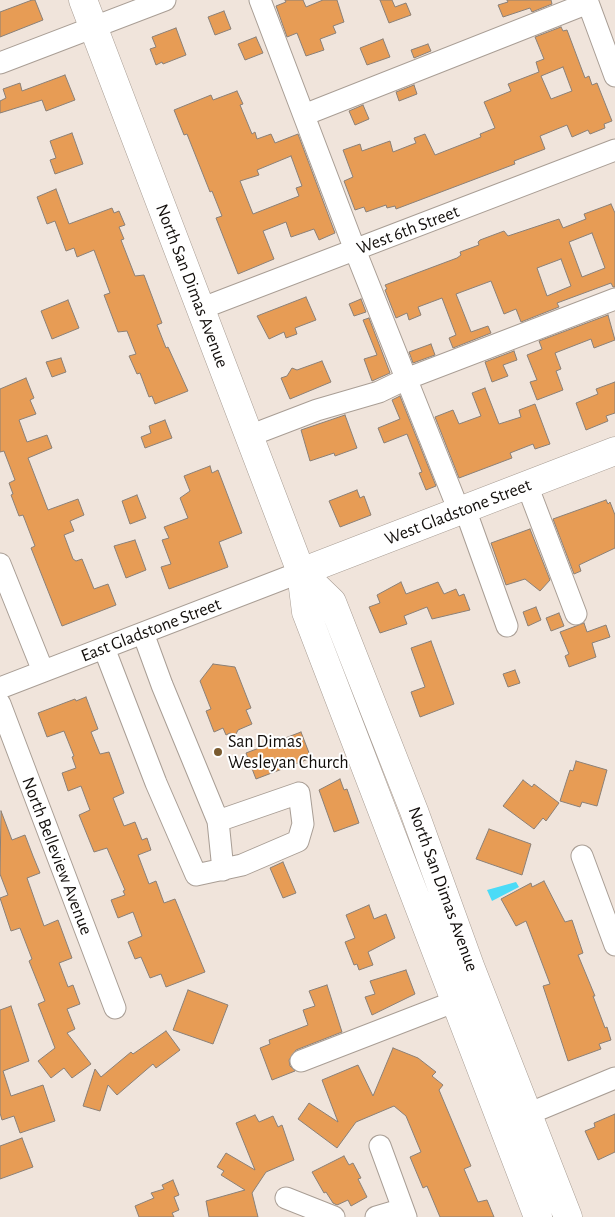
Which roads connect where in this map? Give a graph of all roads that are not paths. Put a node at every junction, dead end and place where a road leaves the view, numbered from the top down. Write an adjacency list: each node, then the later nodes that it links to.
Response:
1 (82, 0): 5 (main road, North San Dimas Avenue)
2 (165, 0): 5 (street)
3 (260, 0): 8 (street)
4 (587, 2): 7 (street); 8 (street)
5 (93, 28): 6 (street); 12 (main road, North San Dimas Avenue)
6 (0, 63)
7 (615, 76)
8 (304, 115): 10 (street)
9 (615, 150): 10 (street, West 6th Street)
10 (355, 250): 12 (street, West 6th Street); 13 (street)
11 (615, 299): 13 (street)
12 (200, 309): 14 (main road, North San Dimas Avenue)
13 (406, 379): 14 (street); 17 (street)
14 (249, 436): 19 (main road, North San Dimas Avenue)
15 (615, 452): 16 (main road, West Gladstone Street)
16 (527, 485): 17 (main road, West Gladstone Street); 20 (street)
17 (462, 510): 19 (main road, West Gladstone Street); 21 (street)
18 (1, 570): 24 (street)
19 (301, 572): 22 (street, East Gladstone Street); 31 (main road, North San Dimas Avenue)
20 (576, 614)
21 (507, 626)
22 (143, 633): 23 (street, East Gladstone Street); 27 (street)
23 (104, 648): 24 (street, East Gladstone Street); 29 (street)
24 (43, 671): 25 (street, East Gladstone Street)
25 (0, 688)
26 (0, 704): 32 (street, North Belleview Avenue)
27 (218, 821): 29 (street); 29 (street)
28 (582, 856): 30 (street)
29 (222, 870)
30 (615, 945)
31 (468, 996): 33 (street); 35 (main road, North San Dimas Avenue); 41 (main road, North San Dimas Avenue)
32 (115, 1008)
33 (302, 1061)
34 (615, 1078): 35 (street)
35 (528, 1114): 42 (main road, North San Dimas Avenue)
36 (380, 1146): 38 (street)
37 (286, 1198): 39 (street)
38 (404, 1213): 40 (street)
39 (334, 1217)
40 (376, 1217)
41 (538, 1217)
42 (568, 1217)

